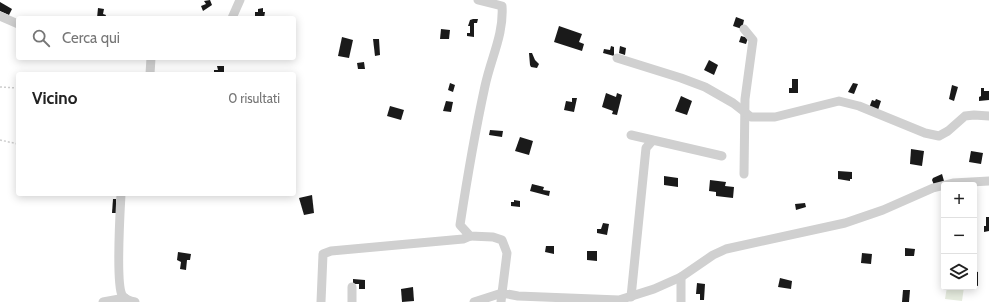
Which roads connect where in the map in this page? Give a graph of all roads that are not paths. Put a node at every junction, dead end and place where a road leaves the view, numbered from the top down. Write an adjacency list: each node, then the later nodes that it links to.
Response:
1 (240, 0): 4 (street)
2 (478, 0): 18 (street)
3 (0, 16): 5 (street)
4 (233, 16)
5 (16, 23)
6 (744, 29): 10 (street)
7 (617, 58): 10 (street)
8 (151, 60): 9 (street)
9 (150, 72)
10 (745, 113): 11 (street); 15 (street)
11 (989, 116)
12 (630, 135): 13 (street)
13 (652, 141): 14 (street); 21 (street)
14 (722, 156)
15 (744, 174)
16 (989, 181): 19 (street)
17 (121, 196): 22 (street)
18 (470, 236): 23 (street); 26 (street)
19 (681, 277): 21 (street); 29 (street)
20 (352, 287): 27 (street)
21 (631, 297): 23 (street)
22 (125, 298): 24 (street); 25 (street)
23 (502, 298): 28 (street)
24 (103, 302)
25 (135, 302)
26 (321, 302)
27 (352, 302)
28 (474, 302)
29 (681, 302)

